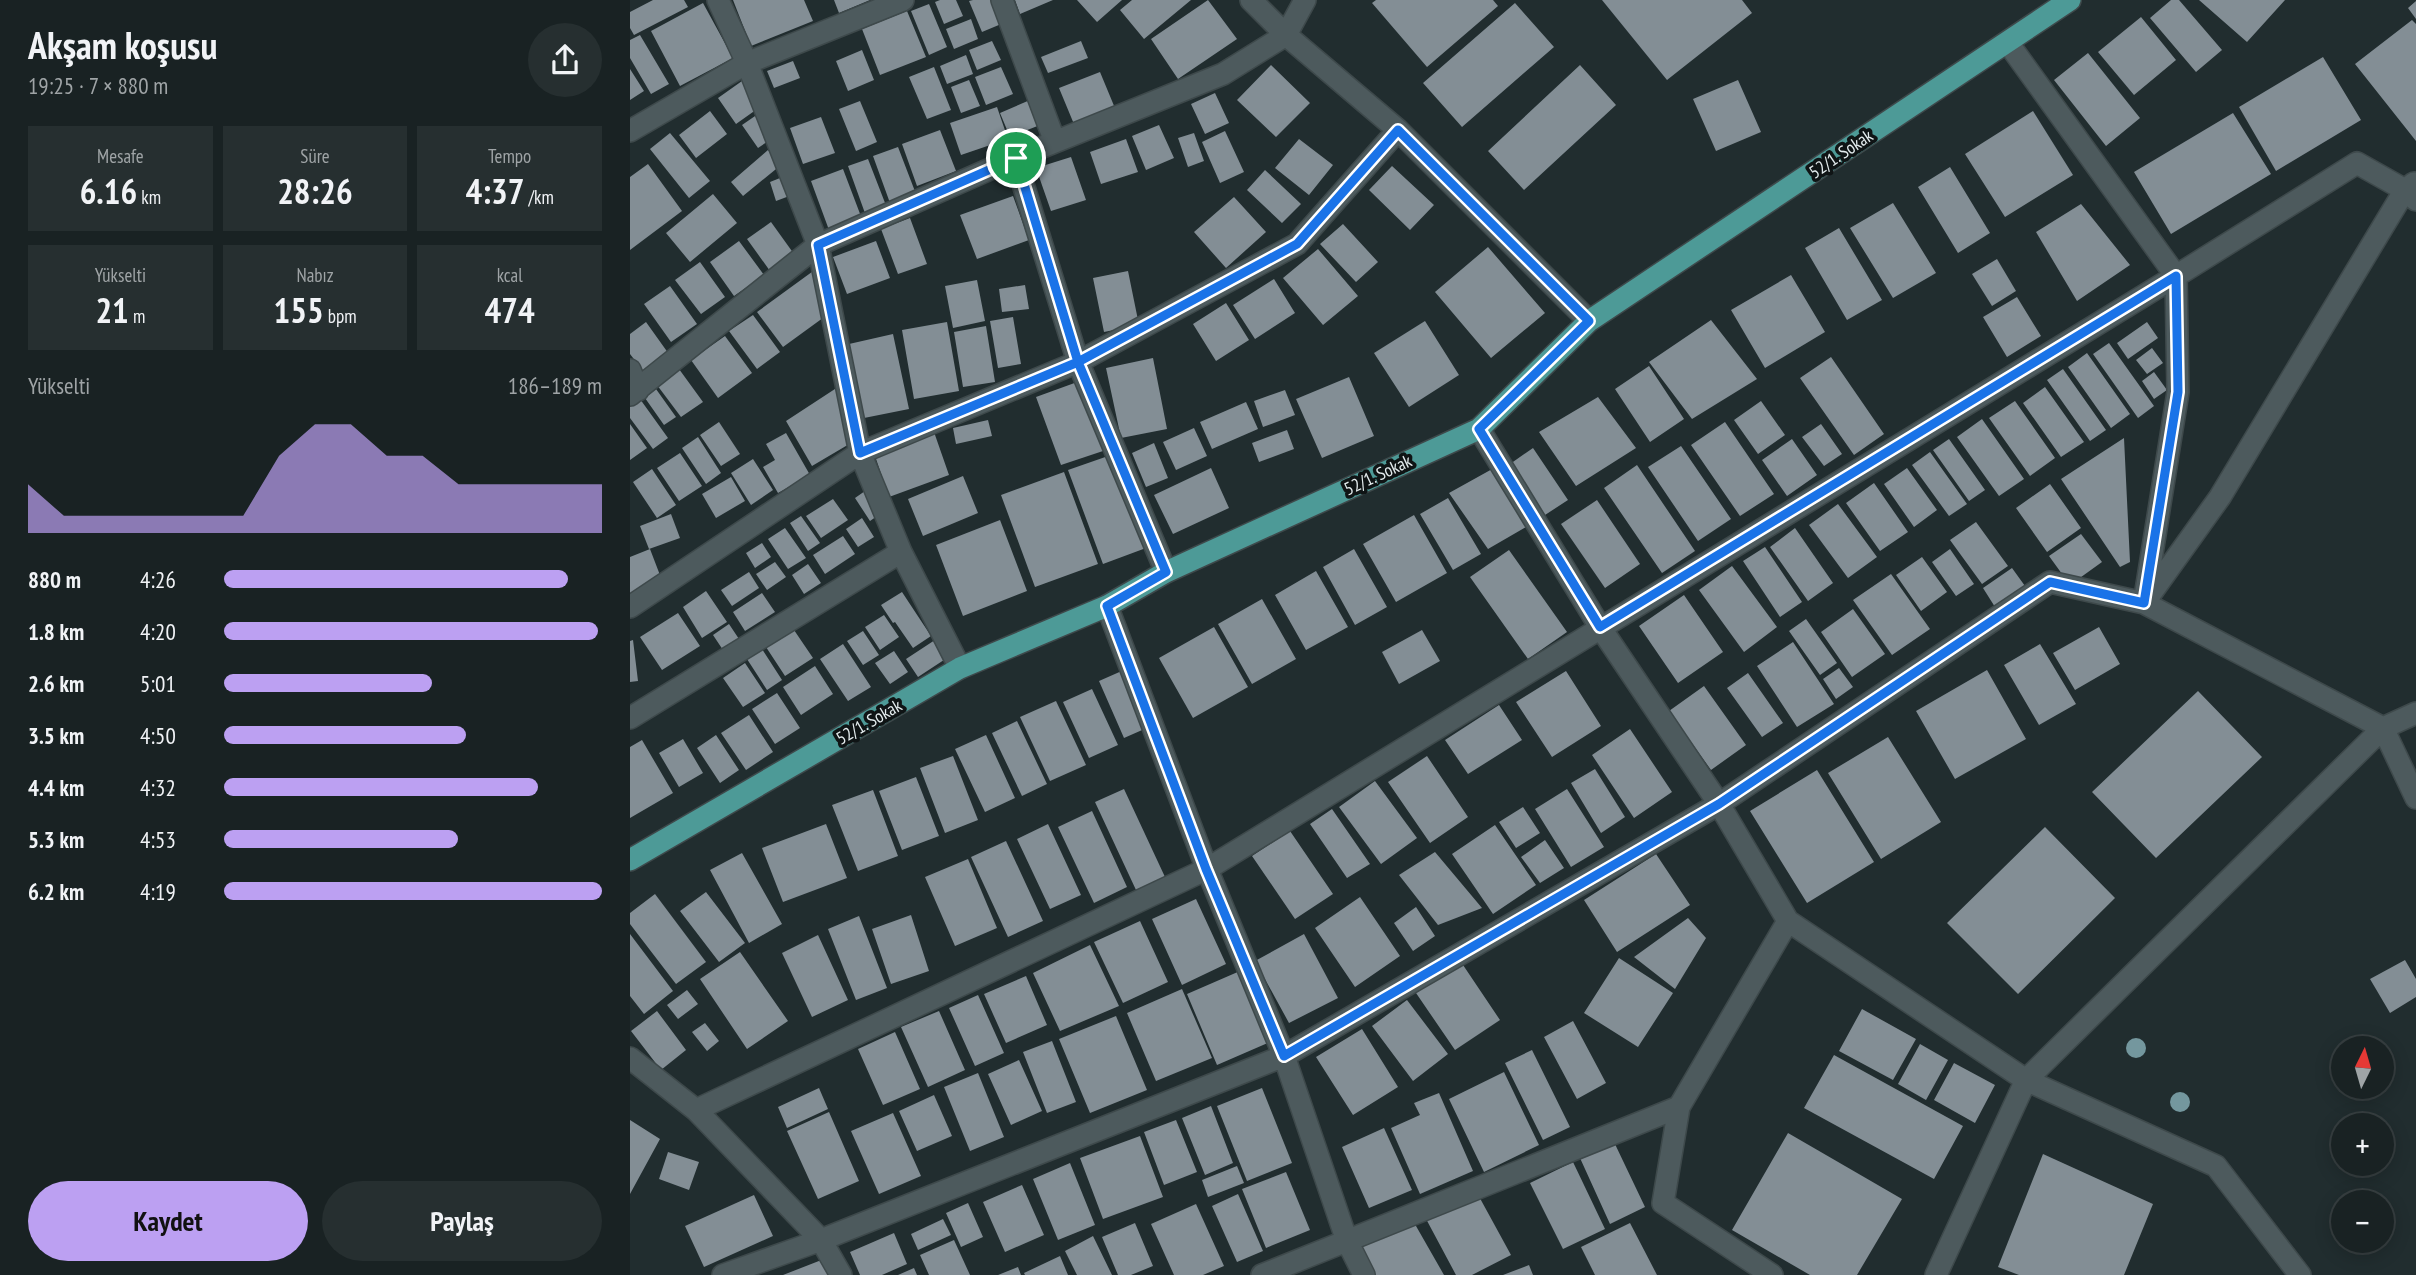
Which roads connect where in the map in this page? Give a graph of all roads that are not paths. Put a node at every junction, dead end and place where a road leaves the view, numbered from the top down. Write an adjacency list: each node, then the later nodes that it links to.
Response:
1 (718, 0): 9 (street)
2 (903, 0): 9 (street)
3 (1002, 0): 12 (street)
4 (1251, 0): 7 (street)
5 (1305, 0): 7 (street)
6 (2070, 0): 8 (main road, 52/1. Sokak)
7 (1286, 35): 10 (street); 12 (street)
8 (2008, 43): 16 (street); 17 (main road, 52/1. Sokak)
9 (747, 63): 11 (street); 15 (street)
10 (1398, 130): 17 (street); 18 (street)
11 (630, 131)
12 (1055, 142): 13 (street)
13 (1016, 158): 15 (street); 18 (street)
14 (2412, 190): 16 (street); 24 (street)
15 (818, 245): 19 (street); 21 (street)
16 (2176, 276): 24 (street); 27 (street)
17 (1589, 321): 20 (main road, 52/1. Sokak)
18 (1078, 362): 21 (street); 23 (street)
19 (633, 385)
20 (1479, 429): 23 (main road, 52/1. Sokak); 27 (street)
21 (860, 453): 22 (street); 26 (street)
22 (901, 552): 28 (street); 30 (street)
23 (1166, 572): 25 (main road, 52/1. Sokak)
24 (2144, 603): 31 (street); 33 (street)
25 (1107, 606): 28 (main road, 52/1. Sokak); 35 (street)
26 (630, 607)
27 (1600, 627): 33 (street); 35 (street)
28 (960, 668): 34 (main road, 52/1. Sokak)
29 (2416, 713): 31 (street)
30 (630, 718)
31 (2383, 728): 32 (street); 39 (street)
32 (2416, 798)
33 (1719, 804): 36 (street); 37 (street)
34 (630, 860)
35 (1206, 869): 37 (street); 41 (street)
36 (1788, 921): 39 (street); 40 (street)
37 (1284, 1056): 42 (street); 43 (street)
38 (630, 1058): 41 (street)
39 (2026, 1080): 49 (street); 50 (street)
40 (1679, 1107): 43 (street); 44 (street)
41 (696, 1110): 42 (street)
42 (821, 1240): 45 (street); 46 (street)
43 (1347, 1241): 47 (street); 48 (street)
44 (1768, 1274)
45 (723, 1275)
46 (841, 1275)
47 (1262, 1275)
48 (1364, 1275)
49 (1937, 1275)
50 (2300, 1275)

